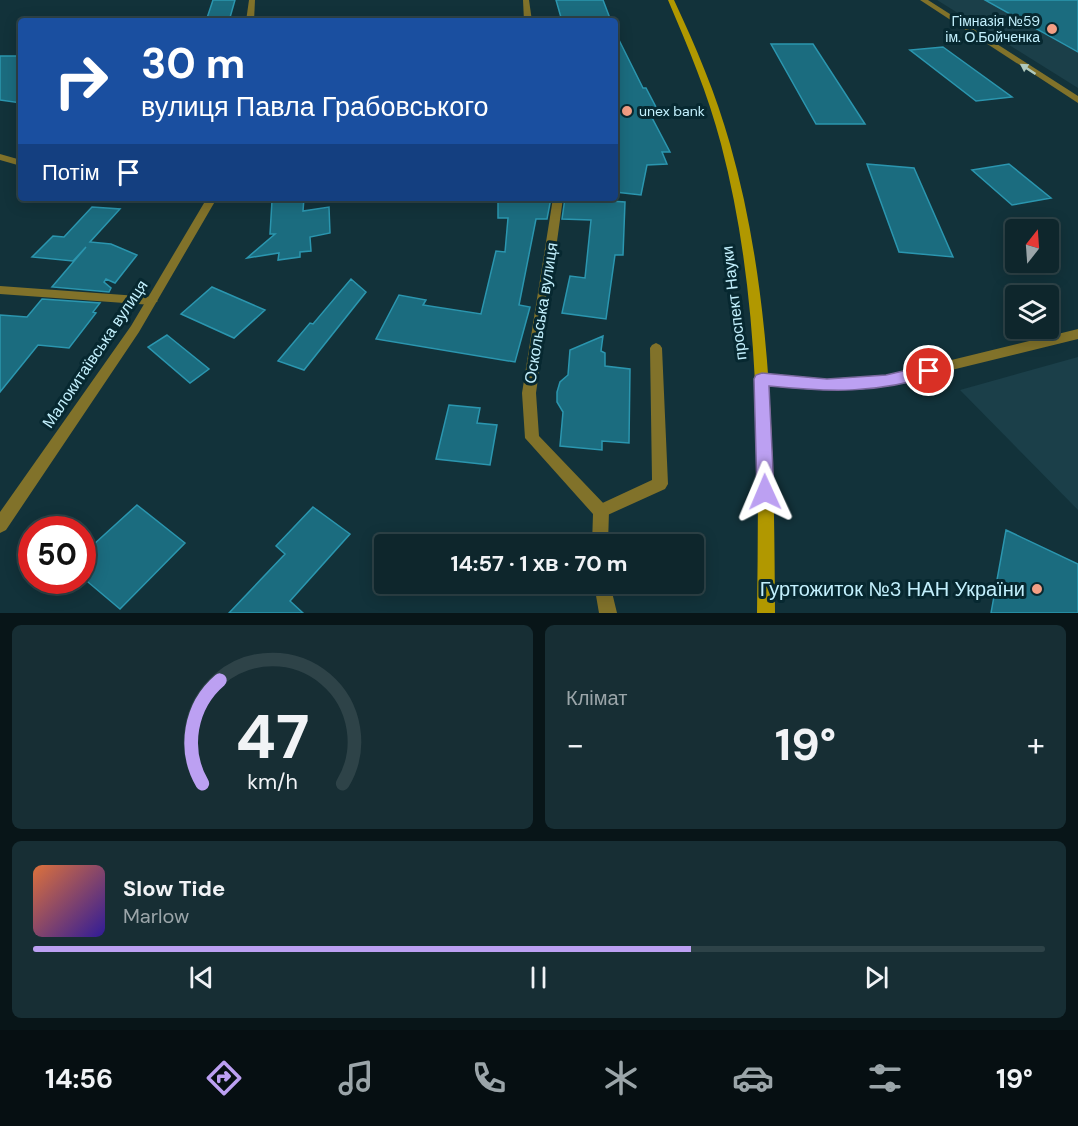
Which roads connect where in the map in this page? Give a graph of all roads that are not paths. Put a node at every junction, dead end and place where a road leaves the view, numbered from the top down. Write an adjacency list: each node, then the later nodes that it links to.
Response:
1 (252, 0): 5 (street)
2 (526, 0): 6 (street)
3 (671, 0): 16 (main road, проспект Науки)
4 (923, 0): 7 (street, one-way to 4)
5 (250, 18)
6 (528, 18)
7 (1078, 99)
8 (0, 157): 9 (street)
9 (18, 162)
10 (210, 201): 13 (street, Малокитаївська вулиця)
11 (558, 201): 17 (street, Оскольська вулиця)
12 (0, 290): 13 (street)
13 (152, 301): 18 (street, Малокитаївська вулиця)
14 (1078, 334): 16 (street)
15 (656, 348): 17 (street)
16 (762, 379): 22 (main road, проспект Науки)
17 (601, 511): 19 (street)
18 (0, 525)
19 (600, 534)
20 (604, 594): 21 (street)
21 (608, 613)
22 (766, 613)

